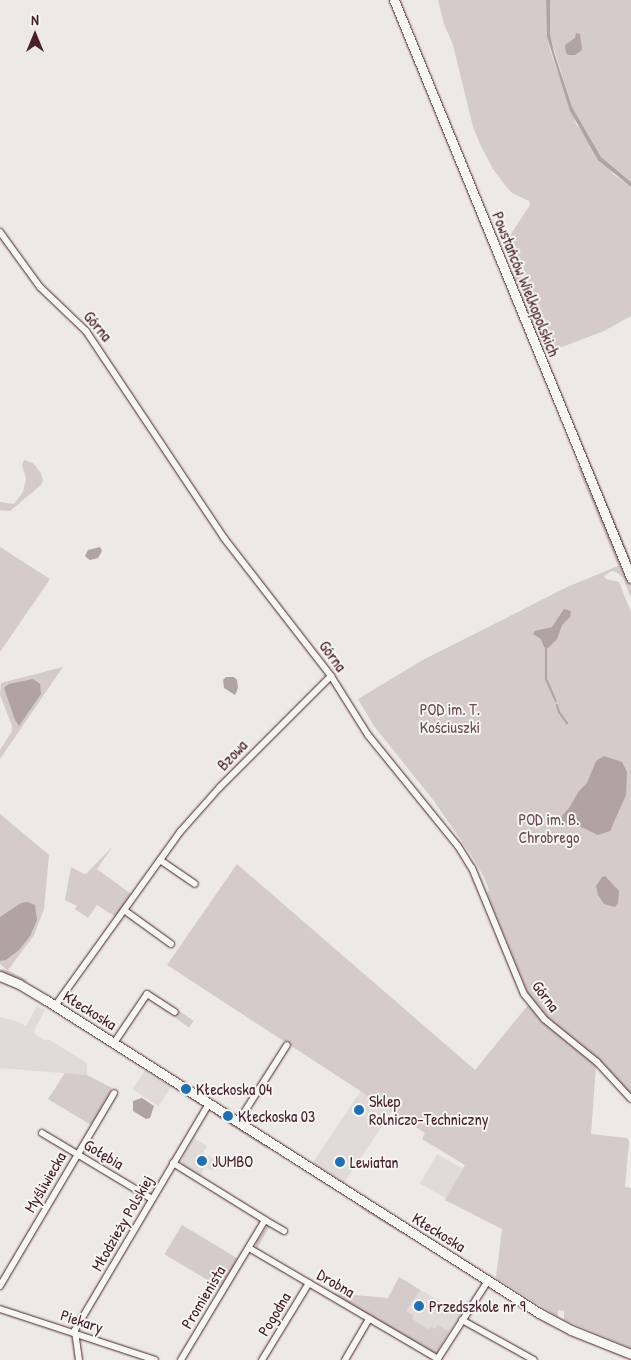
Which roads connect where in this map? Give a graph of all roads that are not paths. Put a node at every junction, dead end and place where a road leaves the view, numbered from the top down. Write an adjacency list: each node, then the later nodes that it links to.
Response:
1 (394, 0): 3 (main road, Powstańców Wielkopolskich)
2 (0, 232): 4 (street, Górna)
3 (631, 578)
4 (331, 676): 5 (street, Bzowa); 15 (street, Górna)
5 (160, 860): 6 (street); 7 (street, Bzowa)
6 (196, 884)
7 (124, 910): 8 (street); 10 (street, Bzowa)
8 (171, 944)
9 (0, 976): 10 (main road, Kłeckoska)
10 (55, 1006): 12 (main road, Kłeckoska)
11 (175, 1012): 12 (street)
12 (114, 1043): 16 (main road, Kłeckoska)
13 (287, 1046): 17 (street)
14 (114, 1093): 19 (street, Myśliwiecka)
15 (631, 1099)
16 (209, 1103): 17 (main road, Kłeckoska); 20 (street, Młodzieży Polskiej)
17 (238, 1122): 25 (main road, Kłeckoska)
18 (42, 1133): 19 (street, Gołębia)
19 (77, 1154): 21 (street, Gołębia); 27 (street, Myśliwiecka)
20 (173, 1163): 21 (street, Młodzieży Polskiej); 22 (street)
21 (152, 1199): 31 (street, Młodzieży Polskiej)
22 (265, 1220): 23 (street); 24 (street)
23 (284, 1231)
24 (249, 1248): 26 (street, Drobna); 36 (street, Promienista)
25 (488, 1281): 30 (street); 32 (main road, Kłeckoska)
26 (309, 1283): 29 (street, Drobna); 37 (street, Pogodna)
27 (0, 1286)
28 (0, 1309): 31 (street, Piekary)
29 (369, 1318): 33 (street, Drobna); 38 (street)
30 (462, 1320): 33 (street); 39 (street)
31 (74, 1334): 34 (street); 35 (street, Piekary)
32 (631, 1354)
33 (438, 1359)
34 (79, 1360)
35 (155, 1360)
36 (181, 1360)
37 (262, 1360)
38 (345, 1360)
39 (534, 1360)

